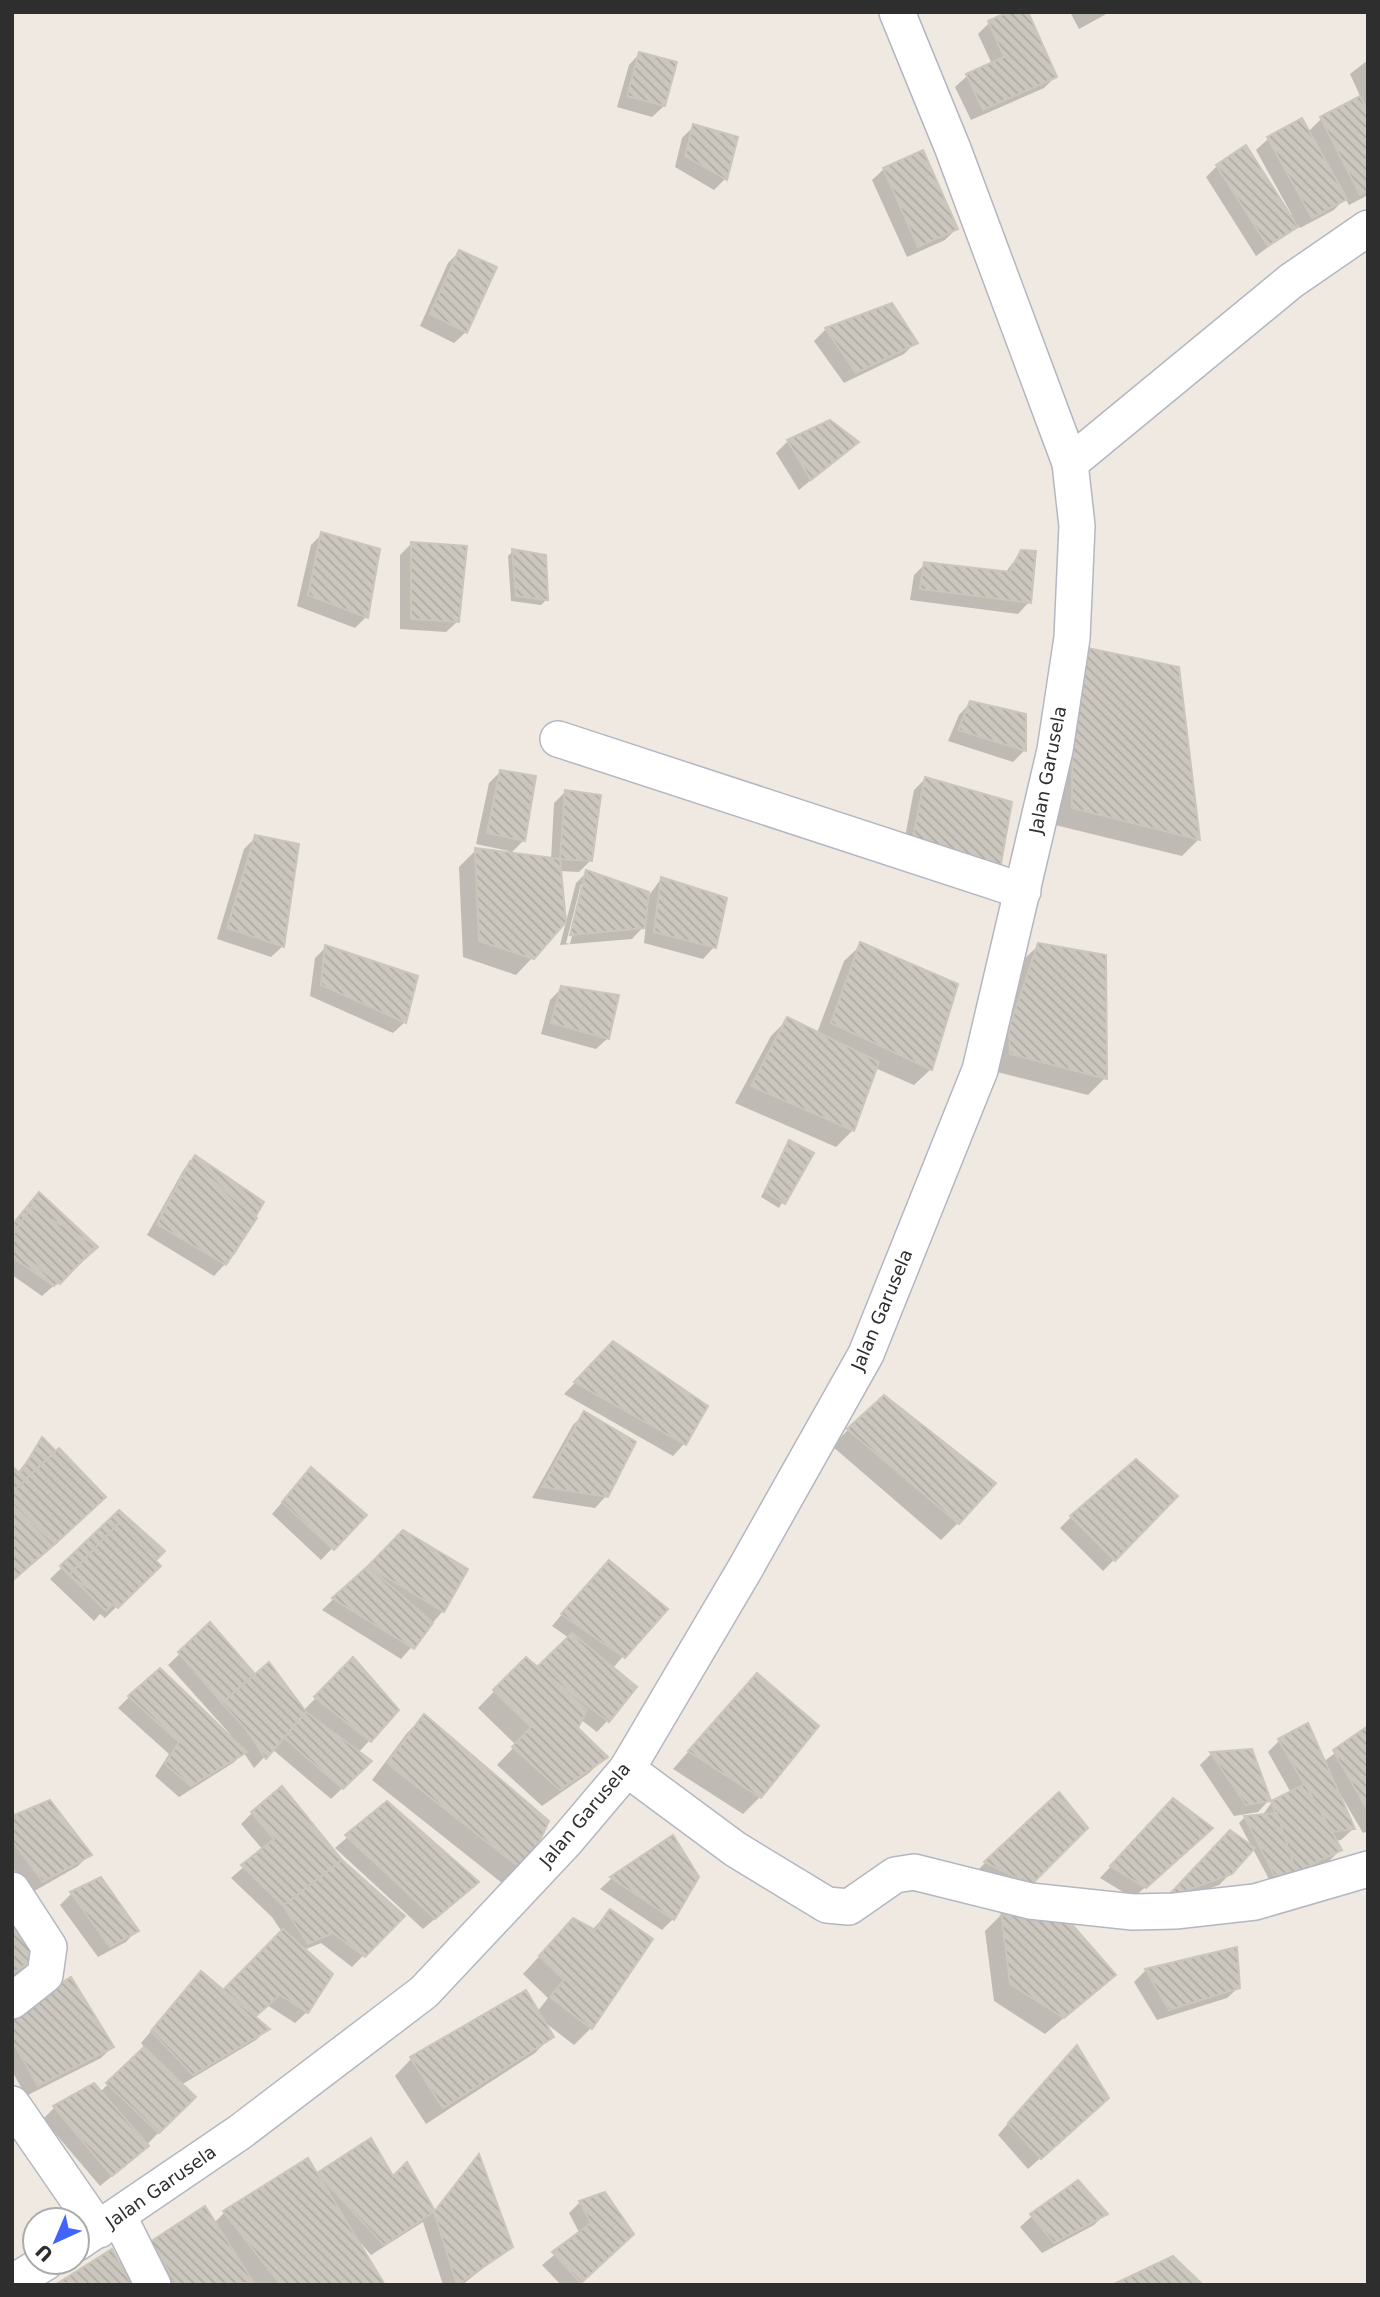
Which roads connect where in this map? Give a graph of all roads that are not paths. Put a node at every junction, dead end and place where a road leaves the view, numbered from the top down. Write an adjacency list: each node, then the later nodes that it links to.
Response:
1 (897, 12): 3 (street, Jalan Garusela)
2 (1368, 228): 3 (street)
3 (1070, 463): 5 (street, Jalan Garusela)
4 (558, 739): 5 (street)
5 (1023, 891): 6 (street, Jalan Garusela)
6 (627, 1769): 7 (street); 11 (street, Jalan Garusela)
7 (1368, 1869)
8 (12, 1890): 9 (street)
9 (12, 2001)
10 (12, 2104): 11 (street)
11 (98, 2230): 12 (street)
12 (153, 2285)

